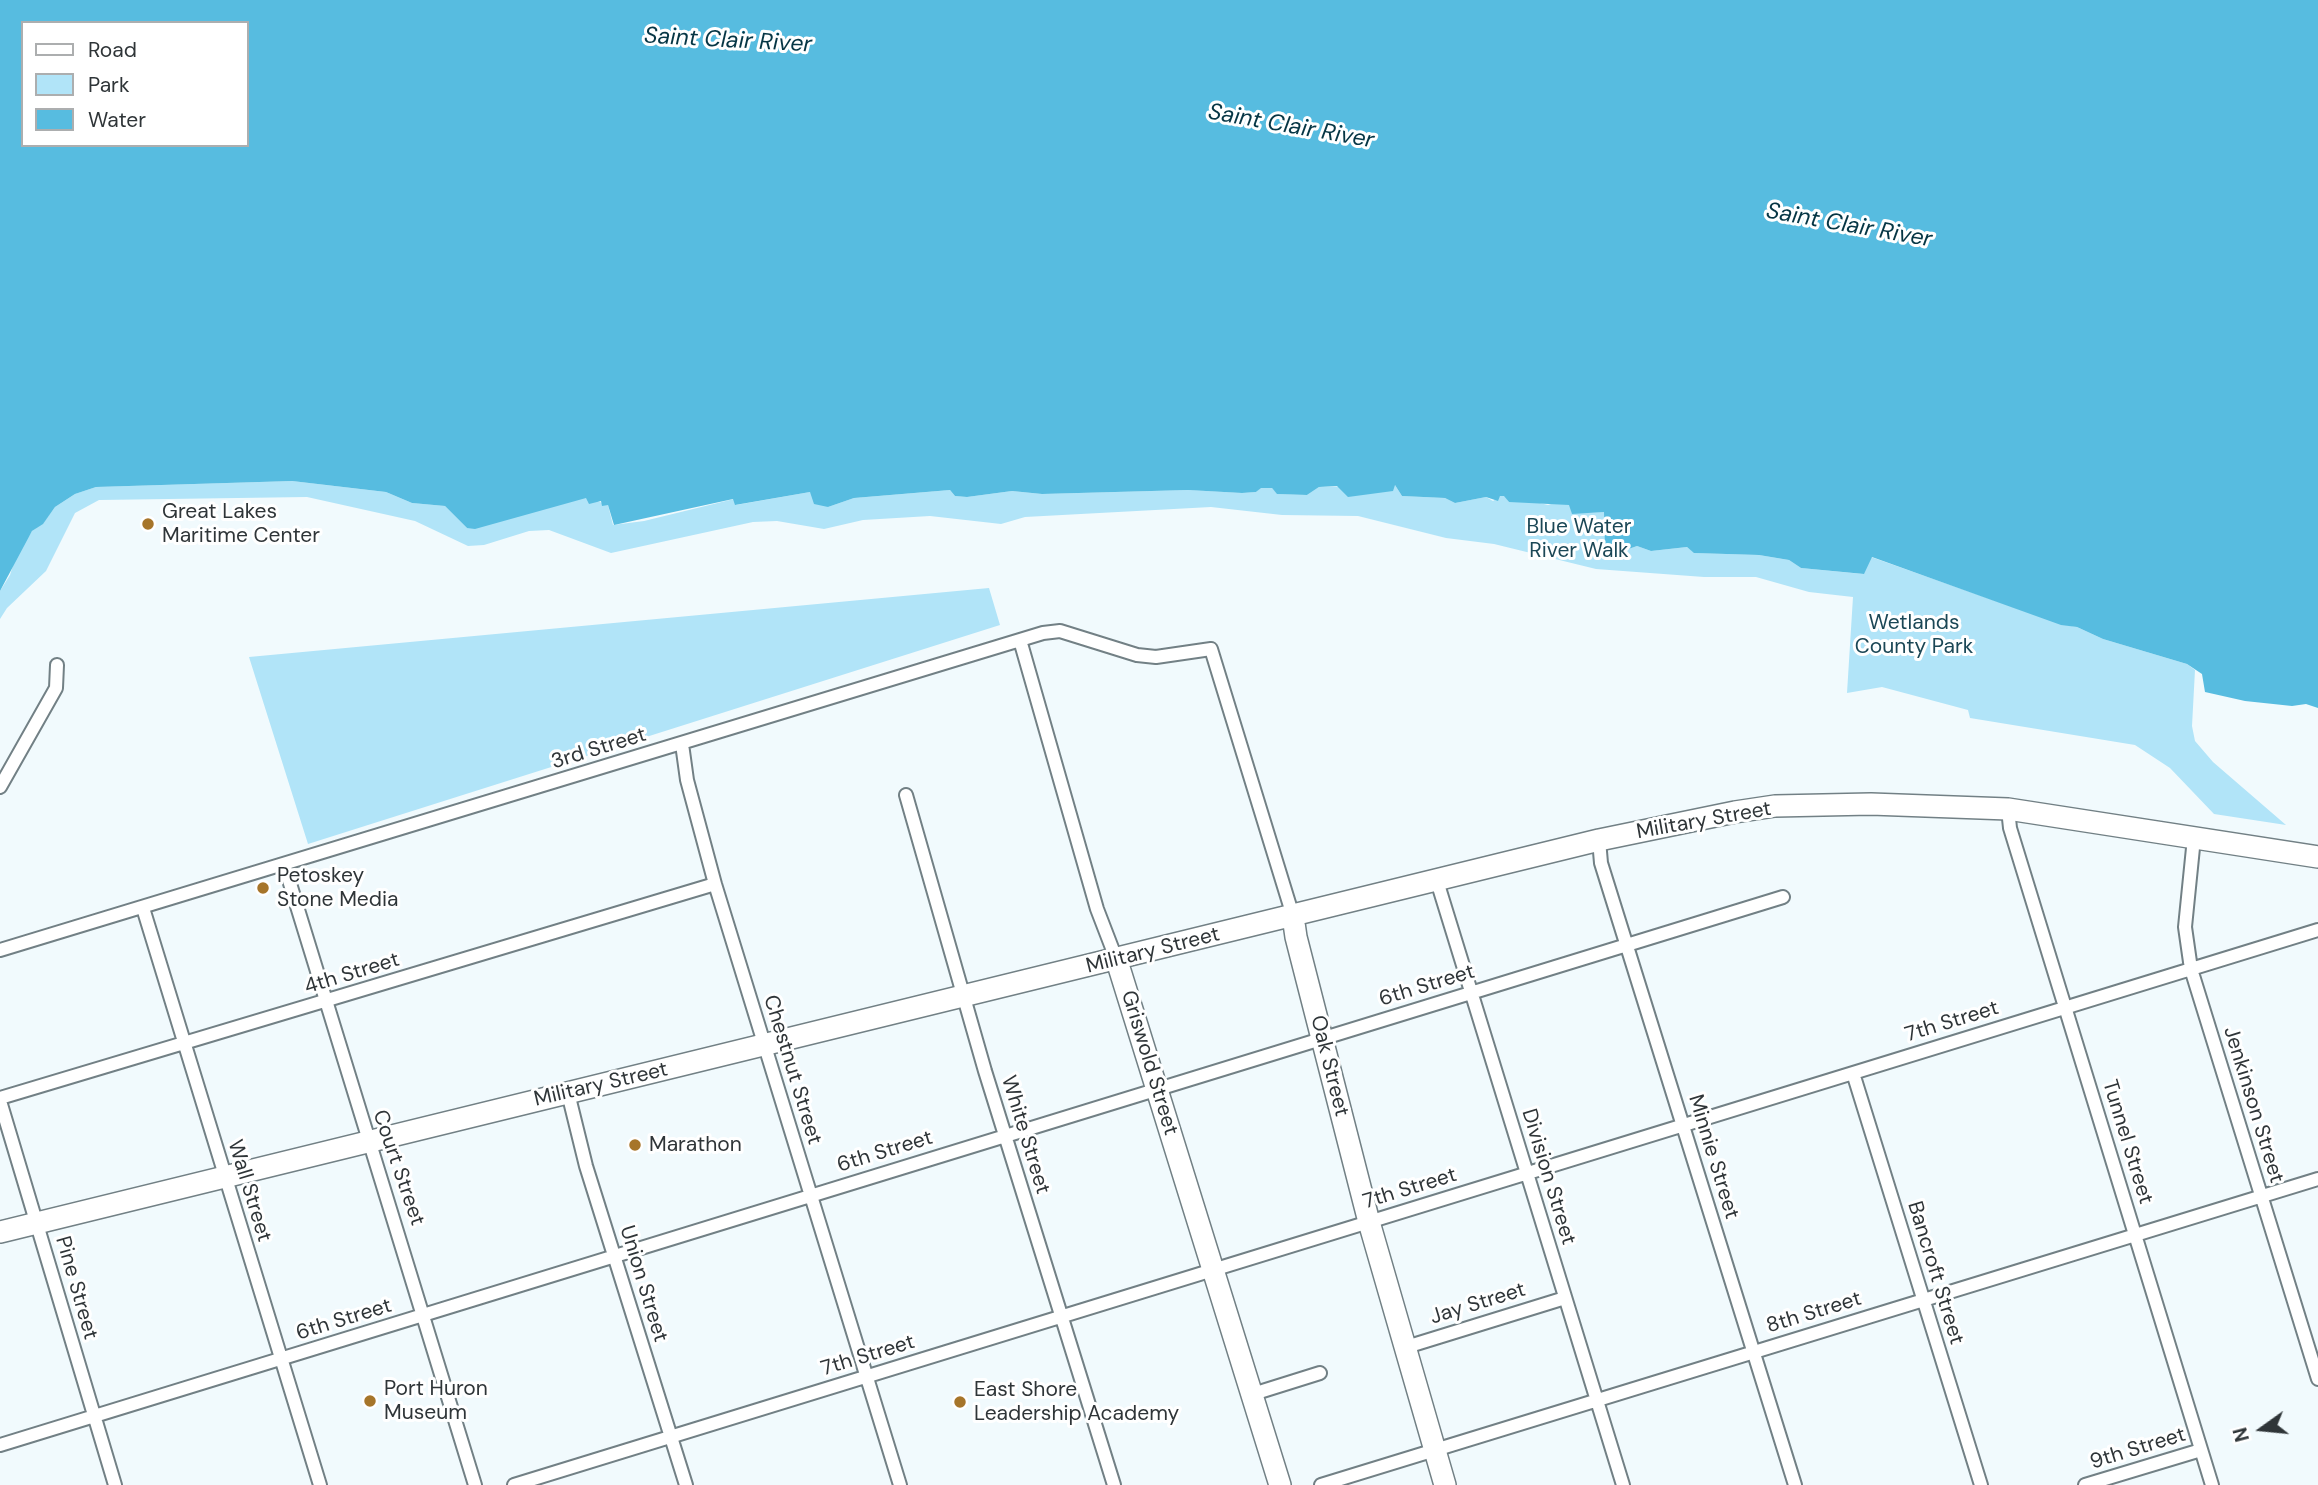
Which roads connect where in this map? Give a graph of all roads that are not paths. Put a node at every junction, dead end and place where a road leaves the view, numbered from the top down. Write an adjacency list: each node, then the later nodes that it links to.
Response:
1 (1020, 640): 2 (street, 3rd Street); 4 (street, 3rd Street); 20 (street, Griswold Street)
2 (1210, 649): 16 (street, Oak Street)
3 (57, 665): 5 (street)
4 (682, 744): 11 (street, 3rd Street); 13 (street, Chestnut Street)
5 (0, 787)
6 (906, 795): 23 (street, White Street)
7 (2008, 810): 8 (main road, Military Street); 9 (main road, Military Street); 25 (street, Tunnel Street)
8 (2194, 838): 10 (main road, Military Street); 21 (street, Jenkinson Street)
9 (1599, 840): 12 (main road, Military Street); 18 (street, Minnie Street)
10 (2318, 857)
11 (284, 864): 15 (street, 3rd Street); 24 (street, Court Street)
12 (1437, 881): 16 (main road, Military Street); 22 (street, Division Street)
13 (715, 884): 24 (street, 4th Street); 28 (street, Chestnut Street)
14 (1783, 897): 18 (street, 6th Street)
15 (143, 908): 19 (street, 3rd Street); 27 (street, Wall Street)
16 (1293, 916): 20 (main road, Military Street); 26 (main road, Oak Street)
17 (2318, 932): 21 (street, 7th Street)
18 (1627, 944): 22 (street, 6th Street); 33 (street, Minnie Street)
19 (0, 950)
20 (1117, 961): 23 (main road, Military Street); 30 (main road, Griswold Street)
21 (2191, 969): 25 (street, 7th Street); 40 (street, Jenkinson Street)
22 (1470, 992): 26 (street, 6th Street); 36 (street, Division Street)
23 (964, 997): 28 (main road, Military Street); 34 (street, White Street)
24 (325, 1002): 27 (street, 4th Street); 35 (street, Court Street)
25 (2065, 1007): 29 (street, 7th Street); 44 (street, Tunnel Street)
26 (1322, 1039): 30 (street, 6th Street); 41 (main road, Oak Street)
27 (183, 1045): 32 (street, 4th Street); 37 (street, Wall Street)
28 (764, 1046): 31 (main road, Military Street); 39 (street, Chestnut Street)
29 (1853, 1073): 33 (street, 7th Street); 48 (street, Bancroft Street)
30 (1158, 1089): 34 (street, 6th Street); 46 (main road, Griswold Street)
31 (568, 1093): 35 (main road, Military Street); 45 (street, Union Street)
32 (0, 1100): 42 (street, Pine Street)
33 (1684, 1125): 36 (street, 7th Street); 52 (street, Minnie Street)
34 (1006, 1135): 39 (street, 6th Street); 50 (street, White Street)
35 (372, 1139): 37 (main road, Military Street); 49 (street, Court Street)
36 (1527, 1173): 41 (street, 7th Street); 47 (street, Division Street)
37 (226, 1176): 42 (main road, Military Street); 53 (street, Wall Street)
38 (2318, 1179): 40 (street, 8th Street)
39 (810, 1195): 45 (street, 6th Street); 55 (street, Chestnut Street)
40 (2260, 1197): 44 (street, 8th Street); 56 (street, Jenkinson Street)
41 (1369, 1222): 46 (street, 7th Street); 51 (main road, Oak Street)
42 (37, 1223): 43 (main road, Military Street); 59 (street, Pine Street)
43 (0, 1232)
44 (2136, 1234): 48 (street, 8th Street); 63 (street, Tunnel Street)
45 (615, 1257): 49 (street, 6th Street); 60 (street, Union Street)
46 (1212, 1270): 50 (street, 7th Street); 57 (main road, Griswold Street)
47 (1565, 1298): 51 (street, Jay Street); 58 (street, Division Street)
48 (1923, 1300): 52 (street, 8th Street); 76 (street, Bancroft Street)
49 (423, 1316): 53 (street, 6th Street); 66 (street, Court Street)
50 (1062, 1317): 55 (street, 7th Street); 70 (street, White Street)
51 (1404, 1348): 62 (main road, Oak Street)
52 (1753, 1352): 58 (street, 8th Street); 75 (street, Minnie Street)
53 (282, 1359): 59 (street, 6th Street); 65 (street, Wall Street)
54 (1320, 1373): 57 (street)
55 (866, 1376): 60 (street, 7th Street); 69 (street, Chestnut Street)
56 (2318, 1380)
57 (1253, 1394): 71 (main road, Griswold Street)
58 (1596, 1401): 62 (street, 8th Street); 74 (street, Division Street)
59 (94, 1417): 61 (street, 6th Street); 64 (street, Pine Street)
60 (671, 1437): 67 (street, 7th Street); 68 (street, Union Street)
61 (0, 1445)
62 (1434, 1450): 72 (street, 8th Street); 73 (main road, Oak Street)
63 (2201, 1450): 77 (street, 9th Street); 78 (street, Tunnel Street)
64 (115, 1485)
65 (320, 1485)
66 (475, 1485)
67 (514, 1485)
68 (686, 1485)
69 (900, 1485)
70 (1114, 1485)
71 (1280, 1485)
72 (1321, 1485)
73 (1445, 1485)
74 (1623, 1485)
75 (1795, 1485)
76 (1981, 1485)
77 (2085, 1485)
78 (2213, 1485)

